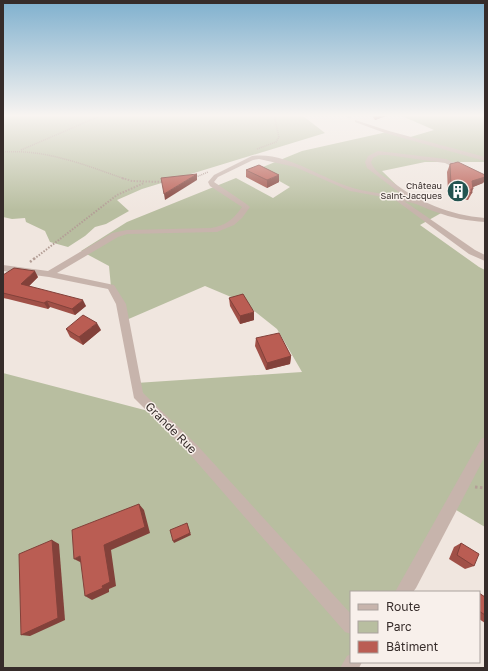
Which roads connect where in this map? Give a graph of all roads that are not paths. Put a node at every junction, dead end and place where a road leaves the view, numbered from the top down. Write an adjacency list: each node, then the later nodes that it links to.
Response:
1 (443, 147): 2 (street)
2 (485, 159)
3 (485, 180): 5 (street)
4 (395, 198): 5 (street); 7 (street); 9 (street)
5 (412, 200): 6 (street)
6 (485, 220)
7 (485, 258)
8 (3, 268): 9 (street, Grande Rue)
9 (49, 274): 12 (street, Grande Rue)
10 (485, 444): 11 (street)
11 (404, 591)
12 (350, 625)

